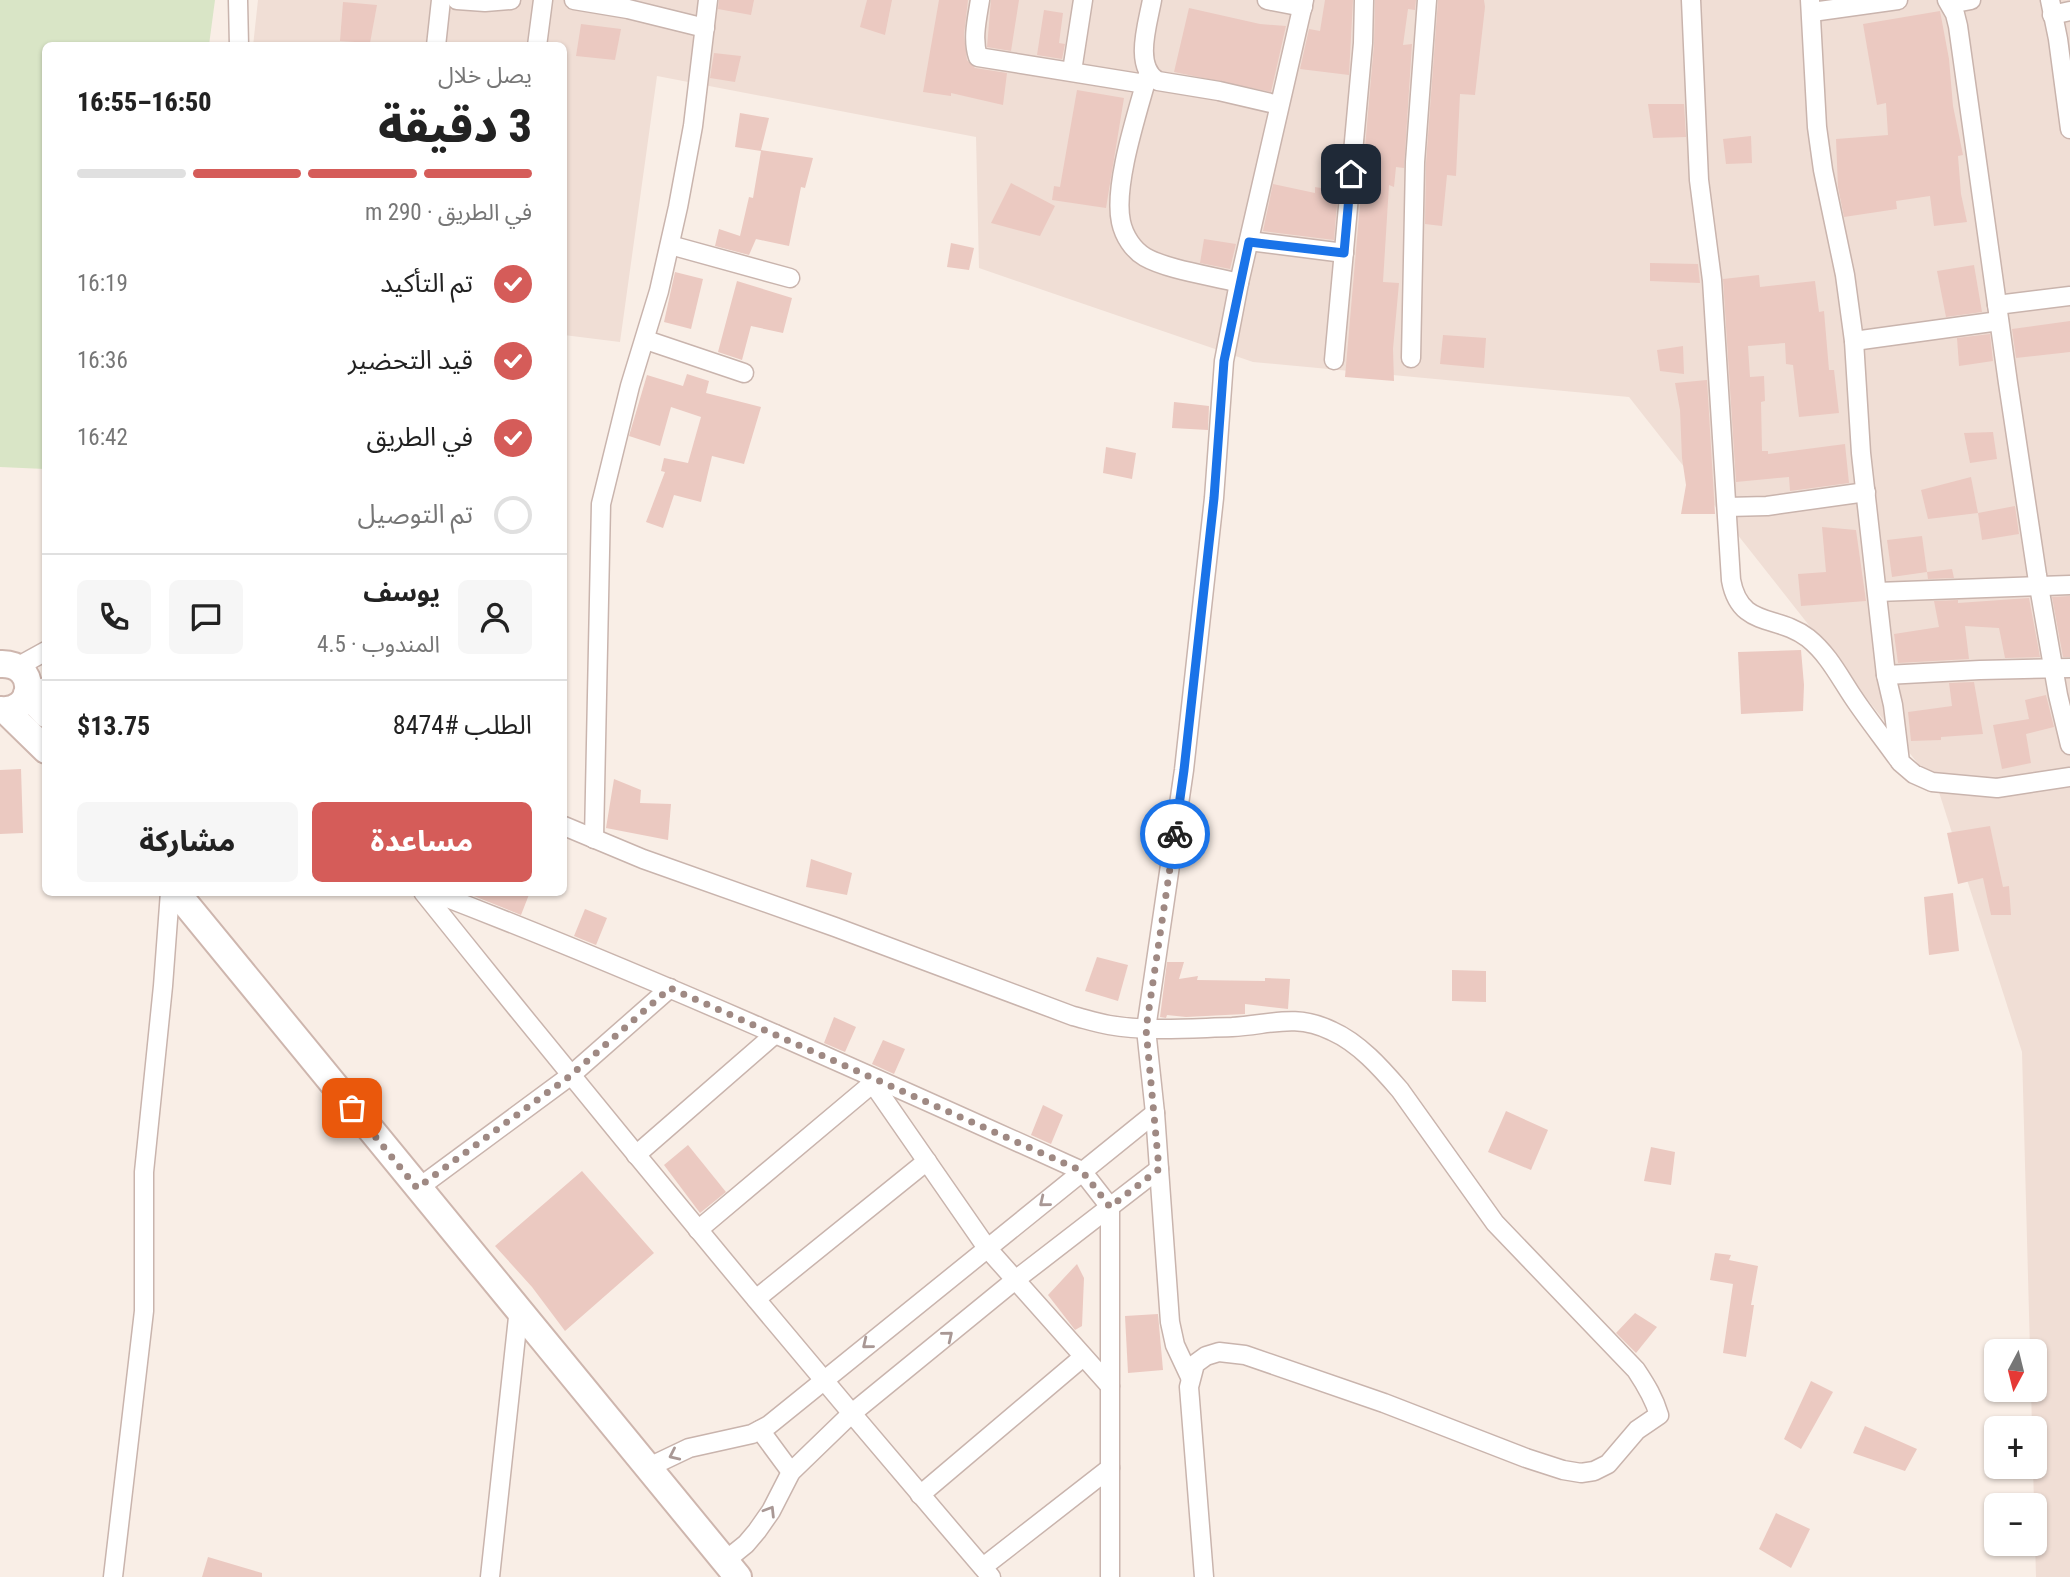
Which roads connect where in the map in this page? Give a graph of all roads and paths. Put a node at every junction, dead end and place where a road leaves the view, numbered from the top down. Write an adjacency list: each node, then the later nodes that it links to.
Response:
1 (238, 0): 22 (street)
2 (441, 0): 23 (street)
3 (457, 0): 4 (street)
4 (511, 0)
5 (543, 0): 24 (street)
6 (574, 0): 21 (street)
7 (708, 0): 21 (street)
8 (980, 0): 25 (street)
9 (1083, 0): 25 (street)
10 (1152, 0): 26 (street)
11 (1267, 0): 18 (street)
12 (1364, 0): 32 (street)
13 (1427, 0): 39 (street)
14 (1691, 0): 43 (street)
15 (1898, 0): 19 (street)
16 (1971, 0): 17 (street)
17 (1948, 2): 36 (street)
18 (1303, 3): 27 (street)
19 (1811, 6): 38 (street)
20 (2057, 8): 28 (street)
21 (705, 28): 31 (street)
22 (239, 42)
23 (436, 42)
24 (538, 42)
25 (1072, 71): 26 (street)
26 (1147, 79): 27 (street); 34 (street)
27 (1279, 105): 30 (street)
28 (2069, 108): 29 (street)
29 (2070, 129)
30 (1249, 242): 32 (street); 34 (street)
31 (670, 244): 33 (street); 37 (street)
32 (1344, 253): 40 (street)
33 (790, 278)
34 (1239, 283): 64 (street)
35 (2070, 296): 36 (street)
36 (1998, 313): 38 (street); 45 (street)
37 (646, 340): 41 (street); 58 (street)
38 (1854, 341): 42 (street)
39 (1411, 358)
40 (1334, 360)
41 (744, 373)
42 (1866, 492): 43 (street); 46 (street)
43 (1727, 507): 55 (street)
44 (2070, 585): 45 (street)
45 (2040, 587): 46 (street); 49 (street)
46 (1877, 592): 50 (street)
47 (42, 652): 48 (street)
48 (7, 663): 51 (main road)
49 (2062, 668): 50 (street); 53 (street)
50 (1886, 676): 55 (street)
51 (35, 693): 52 (main road)
52 (3, 710): 54 (main road)
53 (2070, 745)
54 (42, 746)
55 (1900, 762): 56 (street)
56 (2070, 777)
57 (567, 828): 58 (street)
58 (594, 839): 64 (street)
59 (170, 896): 92 (street)
60 (179, 896): 73 (main road)
61 (426, 896): 66 (street)
62 (442, 896): 63 (street)
63 (670, 988): 65 (street); 66 (street)
64 (1146, 1029): 68 (street); 81 (street)
65 (775, 1034): 67 (street); 69 (street)
66 (570, 1076): 69 (street); 73 (street)
67 (870, 1078): 70 (street); 72 (street); 75 (street)
68 (1155, 1113): 71 (street); 72 (street)
69 (636, 1155): 75 (street)
70 (927, 1161): 76 (street); 78 (street)
71 (1159, 1169): 74 (street); 81 (street)
72 (1082, 1171): 74 (street); 76 (street, one-way to 76)
73 (417, 1188): 79 (main road)
74 (1110, 1207): 77 (street); 83 (street)
75 (698, 1230): 78 (street)
76 (987, 1248): 77 (street); 82 (street, one-way to 82)
77 (1014, 1281): 80 (street); 84 (street, one-way to 77)
78 (756, 1299): 82 (street)
79 (519, 1308): 86 (main road); 93 (street)
80 (1083, 1357): 83 (street); 89 (street)
81 (1190, 1377): 95 (street)
82 (823, 1380): 84 (street); 85 (street)
83 (1110, 1386): 87 (street)
84 (851, 1414): 88 (street); 89 (street)
85 (760, 1430): 86 (street, one-way to 86); 88 (street)
86 (647, 1468): 90 (main road)
87 (1110, 1468): 91 (street); 94 (street)
88 (791, 1472): 90 (street, one-way to 88)
89 (920, 1495): 91 (street)
90 (731, 1569)
91 (987, 1572)
92 (113, 1577)
93 (490, 1577)
94 (1110, 1577)
95 (1205, 1577)

